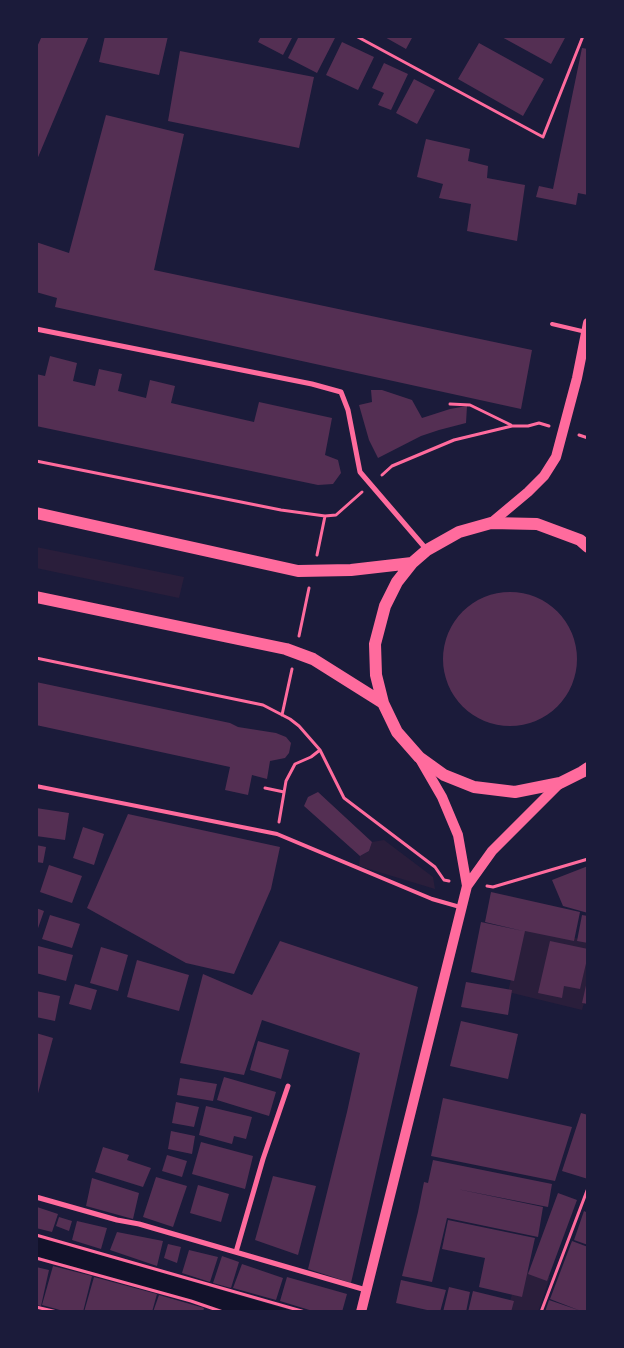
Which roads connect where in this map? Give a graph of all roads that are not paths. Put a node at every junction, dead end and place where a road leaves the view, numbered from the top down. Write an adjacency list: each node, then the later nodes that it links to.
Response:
1 (552, 324): 2 (lane)
2 (587, 327): 5 (main road)
3 (36, 329): 7 (street)
4 (36, 513): 8 (main road)
5 (491, 523): 6 (main road); 7 (main road)
6 (588, 547)
7 (427, 550): 8 (main road)
8 (412, 563): 10 (main road)
9 (36, 597): 10 (main road)
10 (383, 703): 11 (main road)
11 (419, 757): 13 (main road); 15 (main road)
12 (588, 768): 13 (main road)
13 (560, 783): 15 (main road)
14 (36, 786): 16 (lane)
15 (467, 886): 16 (main road)
16 (462, 907): 20 (main road)
17 (288, 1086): 19 (street)
18 (36, 1197): 19 (street)
19 (236, 1252): 20 (street)
20 (366, 1290): 21 (main road)
21 (361, 1312)

